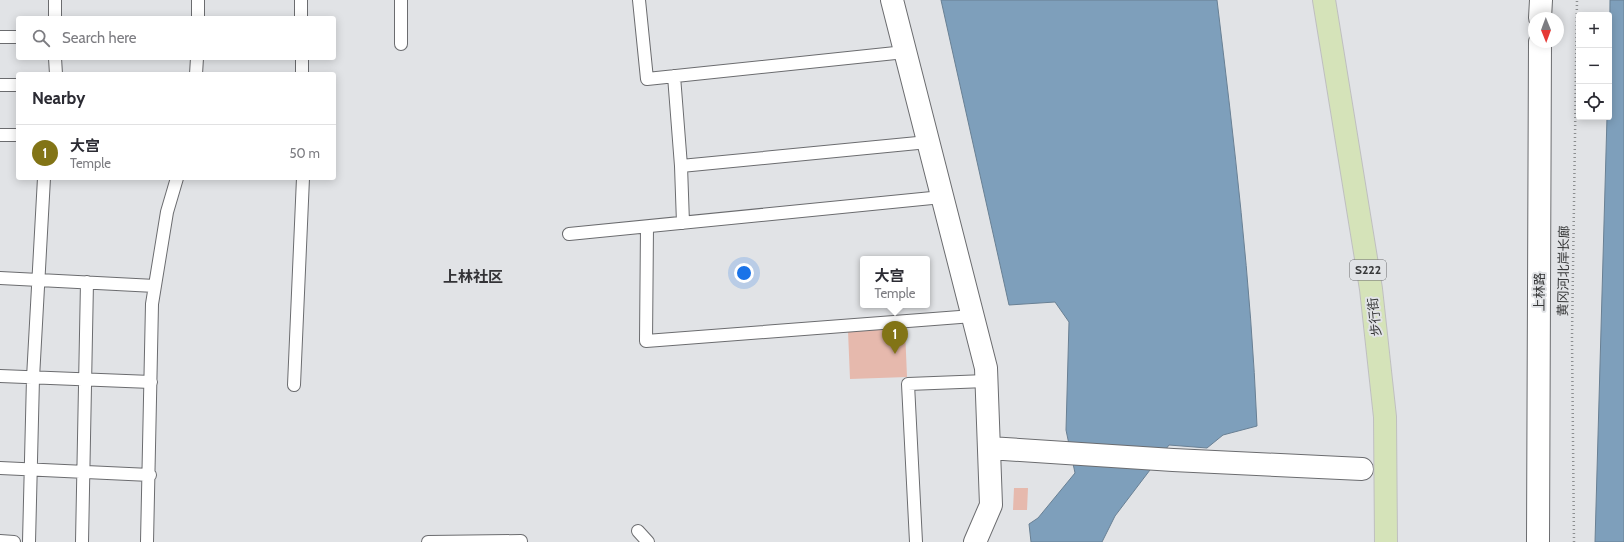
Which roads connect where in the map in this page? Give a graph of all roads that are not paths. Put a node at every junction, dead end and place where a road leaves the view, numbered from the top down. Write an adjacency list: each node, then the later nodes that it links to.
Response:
1 (55, 0): 10 (lane)
2 (198, 0): 11 (lane)
3 (301, 0): 12 (lane)
4 (401, 0): 15 (lane)
5 (639, 0): 24 (lane)
6 (892, 0): 17 (street)
7 (1324, 0): 66 (main road, 步行街 / S222)
8 (1540, 0): 9 (street)
9 (1540, 12)
10 (55, 16)
11 (198, 16)
12 (301, 16)
13 (0, 37): 14 (lane)
14 (16, 37)
15 (401, 44)
16 (1540, 48): 67 (street, 上林路)
17 (906, 52): 24 (lane); 29 (street)
18 (56, 60): 21 (lane)
19 (197, 60): 22 (lane)
20 (302, 60): 23 (lane)
21 (56, 72)
22 (196, 72)
23 (302, 72)
24 (674, 76): 30 (lane)
25 (0, 86): 26 (lane)
26 (16, 86)
27 (0, 135): 28 (lane)
28 (16, 135)
29 (928, 142): 30 (lane); 34 (street)
30 (681, 166): 35 (lane)
31 (44, 180): 39 (lane)
32 (176, 180): 41 (lane)
33 (303, 180): 48 (lane)
34 (942, 197): 35 (lane); 42 (street)
35 (683, 223): 36 (lane)
36 (647, 227): 37 (lane); 42 (lane)
37 (569, 234)
38 (0, 278): 39 (lane)
39 (38, 279): 40 (lane); 44 (lane)
40 (87, 282): 41 (lane); 45 (lane)
41 (156, 286): 47 (lane)
42 (973, 316): 46 (street)
43 (0, 376): 44 (lane)
44 (33, 378): 45 (lane); 51 (lane)
45 (86, 379): 47 (lane); 53 (lane)
46 (986, 381): 49 (street); 64 (lane)
47 (151, 382): 54 (lane)
48 (294, 385)
49 (989, 448): 52 (street); 65 (street)
50 (0, 468): 51 (lane)
51 (31, 470): 53 (lane); 59 (lane)
52 (1362, 470)
53 (83, 472): 54 (lane); 60 (lane)
54 (150, 475): 61 (lane)
55 (638, 531): 63 (lane)
56 (0, 541): 58 (lane)
57 (521, 541): 62 (lane)
58 (14, 542)
59 (29, 542)
60 (82, 542)
61 (147, 542)
62 (428, 542)
63 (648, 542)
64 (916, 542)
65 (975, 542)
66 (1386, 542)
67 (1538, 542)

